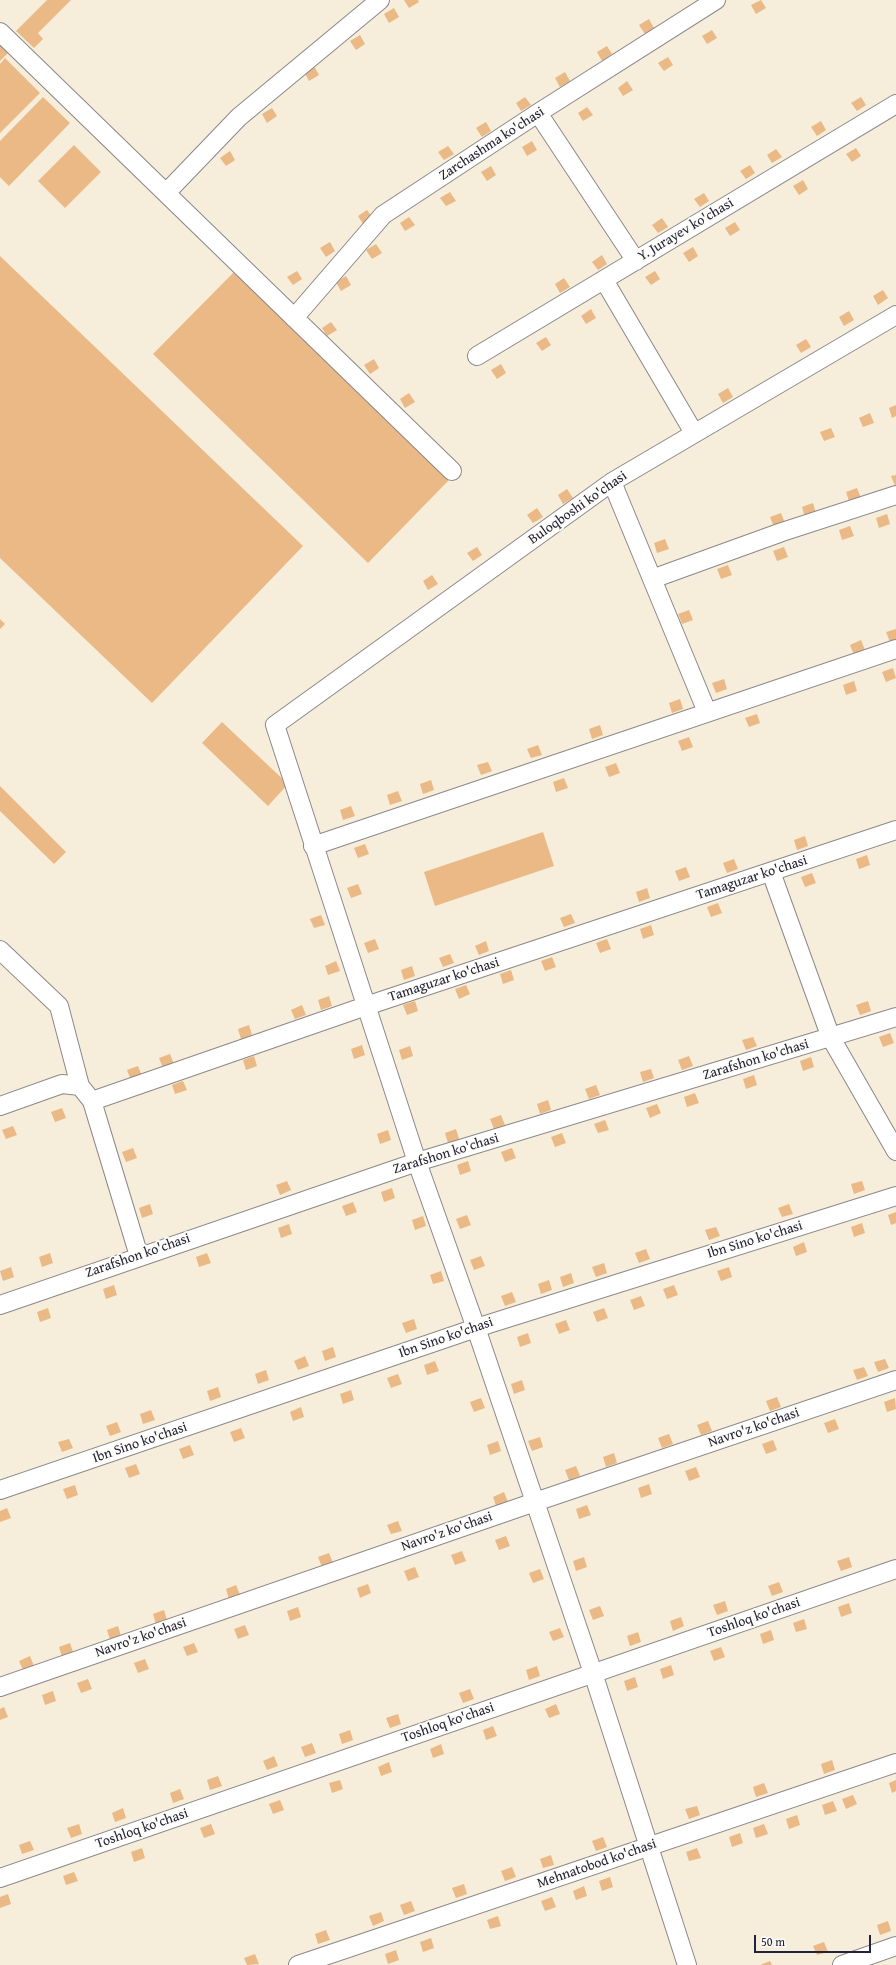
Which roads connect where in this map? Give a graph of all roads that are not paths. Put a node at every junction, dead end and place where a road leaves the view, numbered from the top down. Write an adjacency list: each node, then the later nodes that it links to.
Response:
1 (380, 0): 6 (street)
2 (716, 0): 5 (street, Zarchashma ko'chasi)
3 (0, 32): 6 (street)
4 (896, 104): 7 (street, Y. Jurayev ko'chasi)
5 (538, 113): 7 (street); 10 (street, Zarchashma ko'chasi)
6 (166, 193): 10 (street)
7 (636, 260): 8 (street, Y. Jurayev ko'chasi)
8 (604, 280): 11 (street, Y. Jurayev ko'chasi); 12 (street)
9 (896, 315): 12 (street, Buloqboshi ko'chasi)
10 (294, 318): 13 (street)
11 (476, 356)
12 (694, 433): 14 (street, Buloqboshi ko'chasi)
13 (452, 471)
14 (612, 482): 16 (street); 20 (street, Buloqboshi ko'chasi)
15 (896, 495): 16 (street)
16 (652, 579): 18 (street)
17 (896, 649): 18 (street)
18 (707, 712): 20 (street)
19 (896, 830): 21 (street, Tamaguzar ko'chasi)
20 (313, 846): 23 (street)
21 (771, 872): 23 (street, Tamaguzar ko'chasi); 25 (street)
22 (0, 950): 26 (street)
23 (366, 1006): 27 (street, Tamaguzar ko'chasi); 30 (street)
24 (896, 1017): 25 (street, Zarafshon ko'chasi)
25 (831, 1038): 29 (street); 30 (street, Zarafshon ko'chasi)
26 (80, 1086): 27 (street); 28 (street)
27 (92, 1101): 32 (street)
28 (0, 1106)
29 (896, 1151)
30 (416, 1162): 32 (street, Zarafshon ko'chasi); 34 (street)
31 (896, 1196): 34 (street, Ibn Sino ko'chasi)
32 (139, 1256): 33 (street, Zarafshon ko'chasi)
33 (0, 1305)
34 (476, 1328): 36 (street, Ibn Sino ko'chasi); 37 (street)
35 (896, 1380): 37 (street, Navro'z ko'chasi)
36 (0, 1490)
37 (535, 1502): 39 (street); 40 (street, Navro'z ko'chasi)
38 (896, 1569): 39 (street, Toshloq ko'chasi)
39 (593, 1673): 42 (street); 43 (street, Toshloq ko'chasi)
40 (0, 1687)
41 (896, 1763): 42 (street, Mehnatobod ko'chasi)
42 (648, 1847): 45 (street, Mehnatobod ko'chasi); 46 (street)
43 (0, 1878)
44 (896, 1946): 47 (street)
45 (298, 1965)
46 (687, 1965)
47 (842, 1965)

